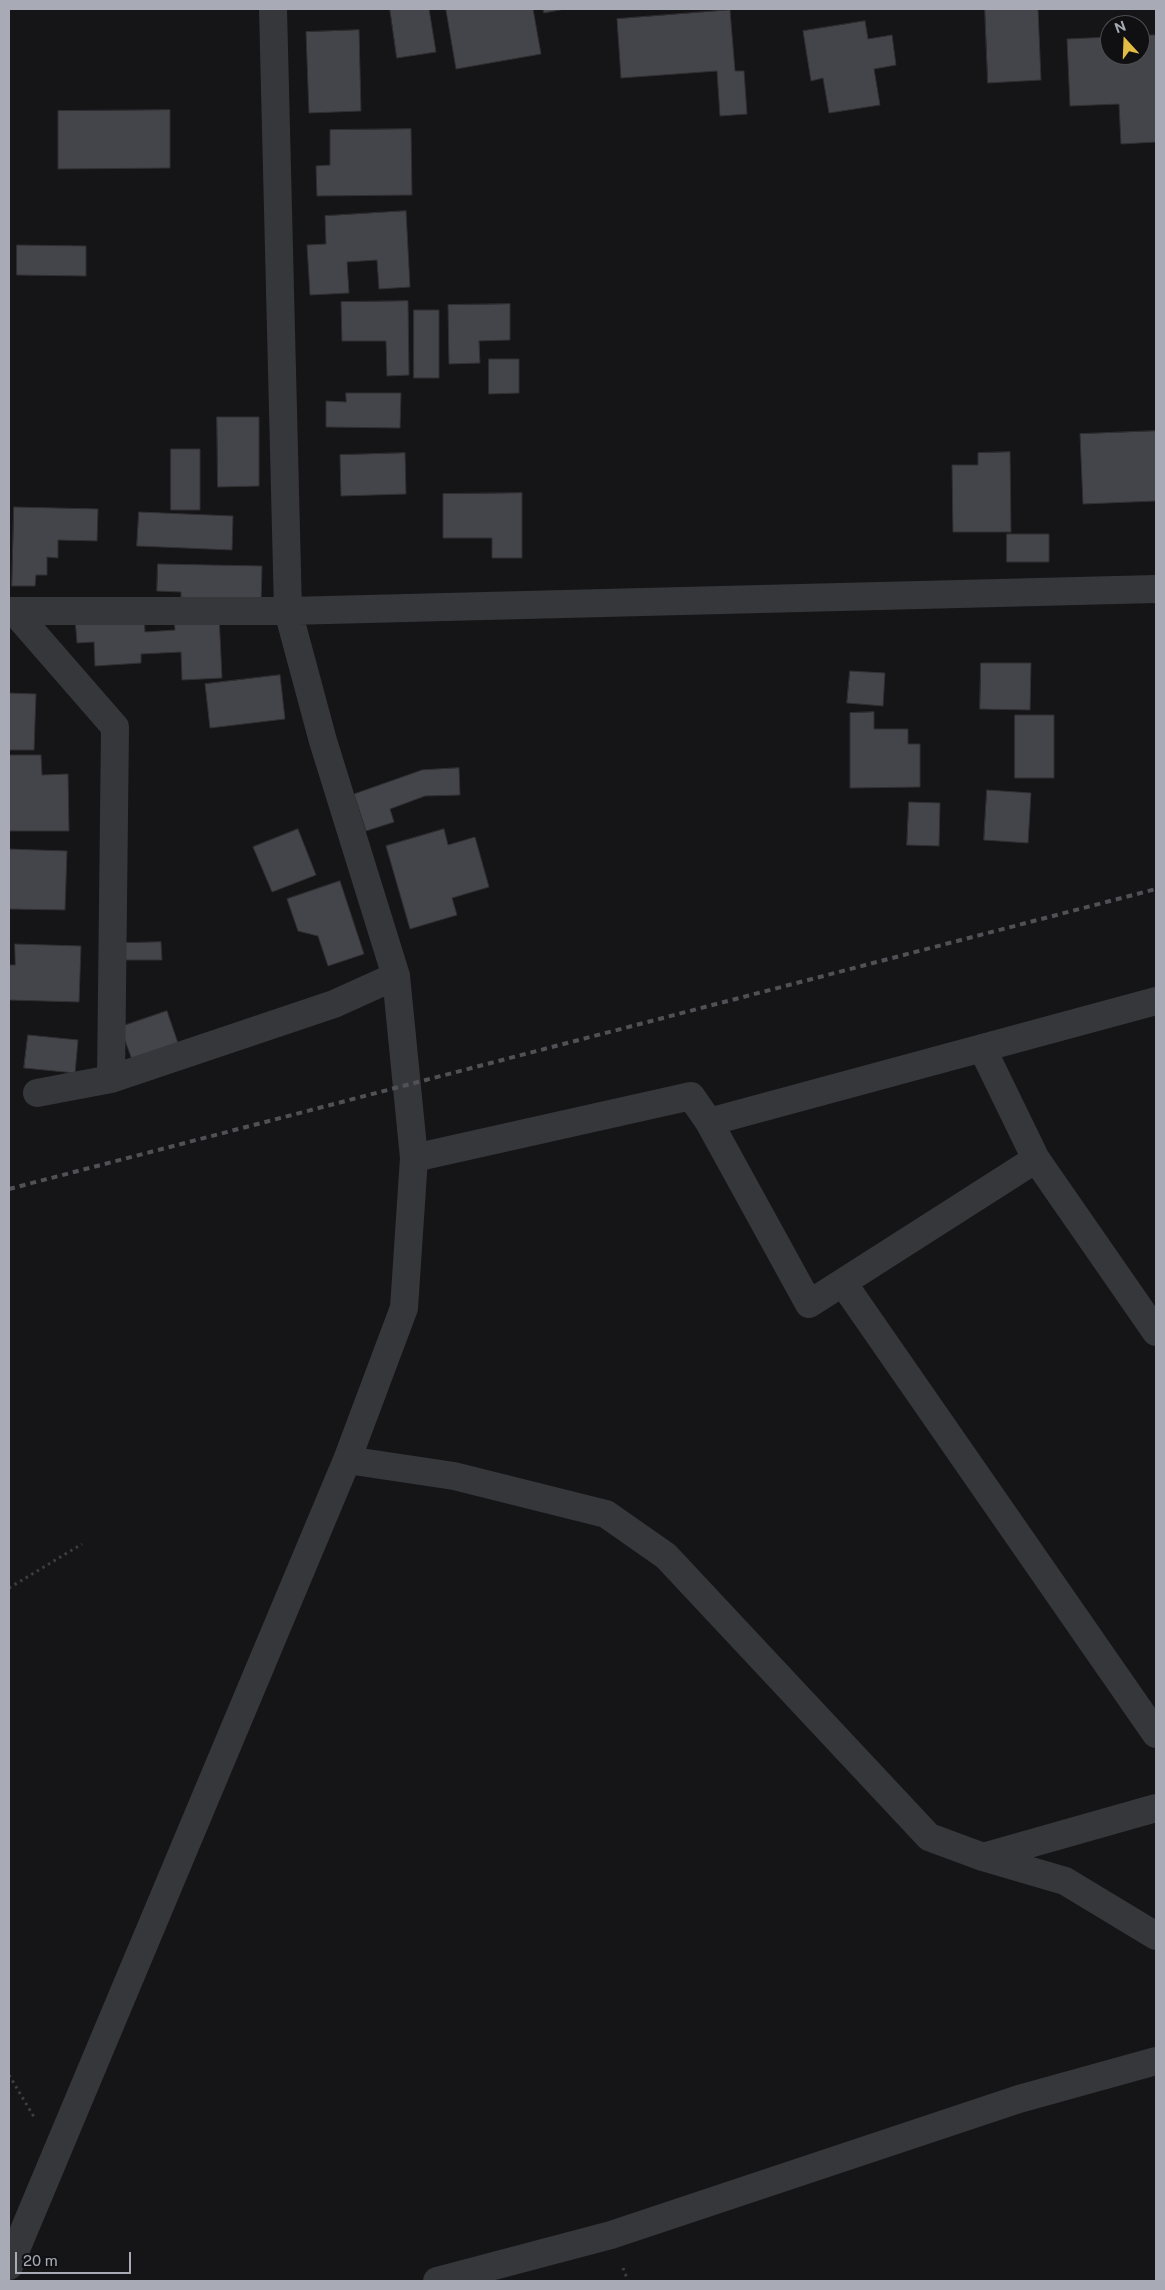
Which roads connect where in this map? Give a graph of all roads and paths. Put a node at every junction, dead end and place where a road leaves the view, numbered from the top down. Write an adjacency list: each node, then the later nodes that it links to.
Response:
1 (273, 9): 4 (street)
2 (1156, 589): 4 (street)
3 (11, 610): 4 (street); 8 (street)
4 (288, 611): 5 (street)
5 (396, 976): 8 (street); 11 (street)
6 (1156, 1001): 7 (street)
7 (982, 1048): 10 (street); 12 (street)
8 (111, 1079): 9 (street)
9 (37, 1093)
10 (709, 1122): 11 (street); 13 (street)
11 (414, 1158): 15 (street)
12 (1036, 1159): 13 (street); 14 (street)
13 (843, 1283): 18 (street)
14 (1156, 1332)
15 (347, 1460): 20 (street); 24 (street)
16 (82, 1544): 17 (path)
17 (9, 1588)
18 (1156, 1734)
19 (1156, 1808): 20 (street)
20 (983, 1857): 21 (street)
21 (1156, 1936)
22 (1156, 2061): 26 (street)
23 (9, 2074): 24 (path)
24 (56, 2154): 25 (street)
25 (9, 2266)
26 (437, 2281)

